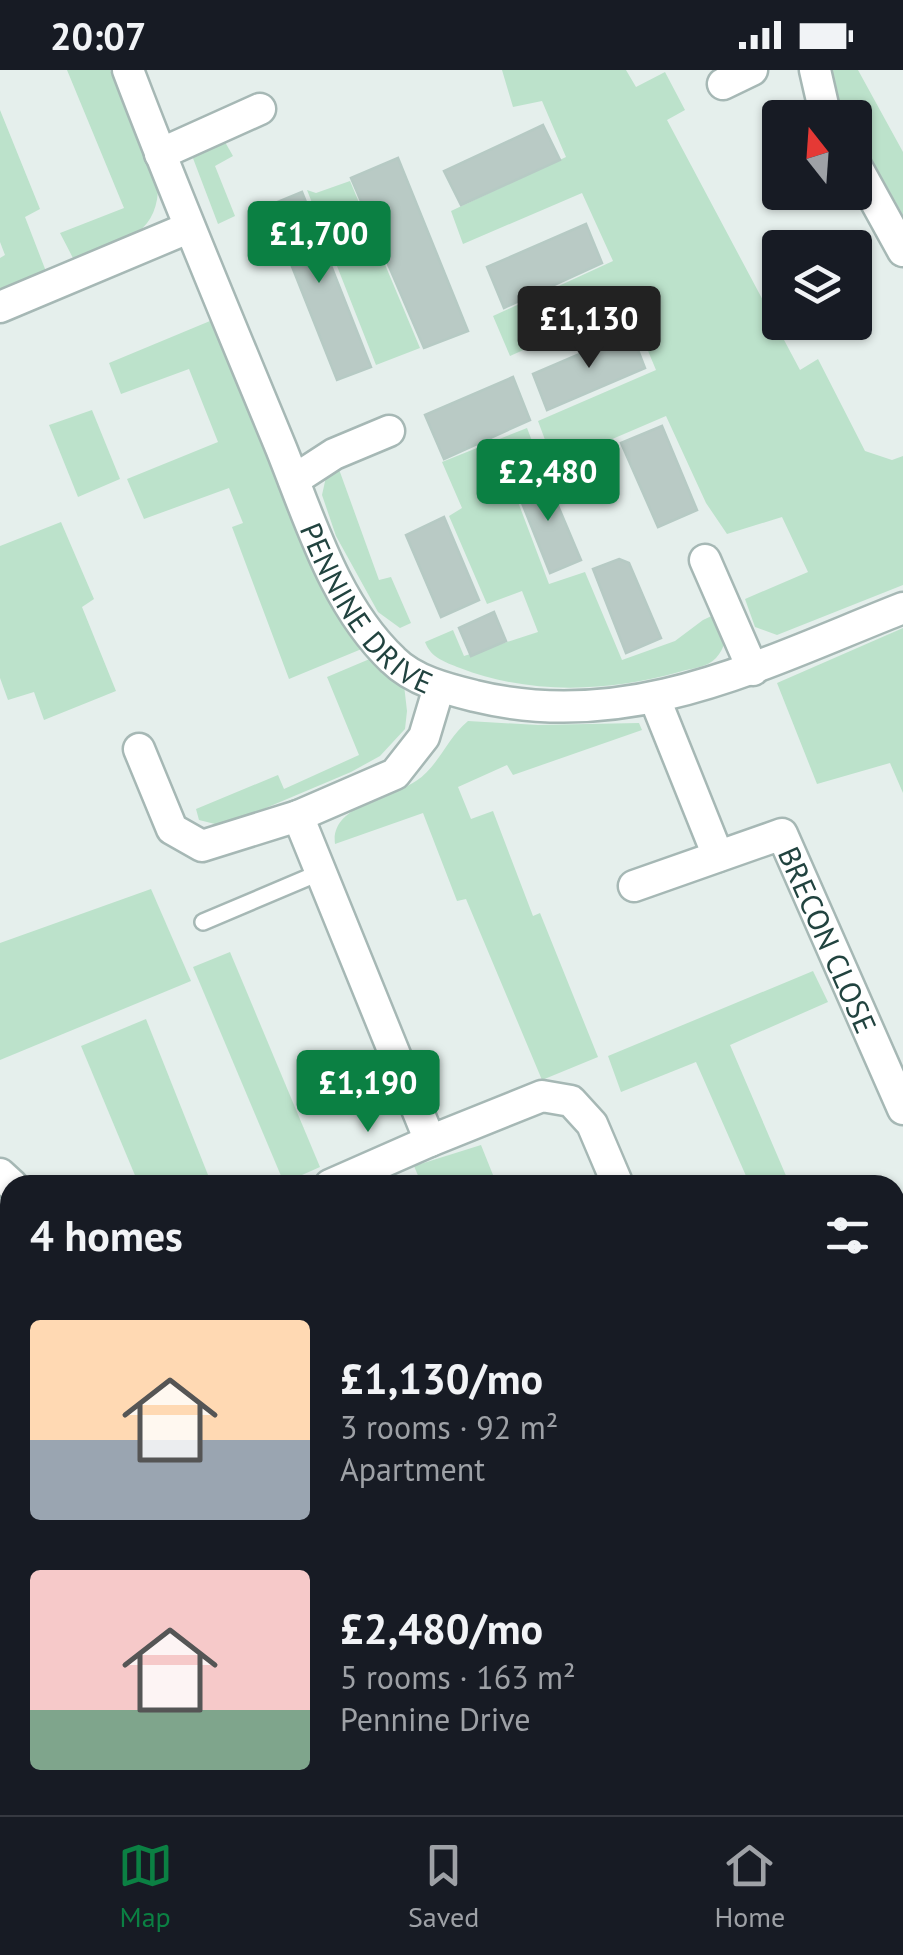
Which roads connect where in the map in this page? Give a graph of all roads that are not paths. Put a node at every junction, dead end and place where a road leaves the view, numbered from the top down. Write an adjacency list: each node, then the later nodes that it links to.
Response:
1 (128, 70): 7 (street, PENNINE DRIVE)
2 (752, 70): 4 (street)
3 (816, 70): 5 (street)
4 (723, 84)
5 (822, 100)
6 (260, 109): 7 (street)
7 (160, 154): 9 (street, PENNINE DRIVE)
8 (872, 195): 10 (street)
9 (188, 228): 11 (street); 13 (street, PENNINE DRIVE)
10 (903, 251)
11 (0, 308)
12 (389, 431): 13 (street)
13 (294, 480): 17 (street, PENNINE DRIVE)
14 (704, 560): 16 (street)
15 (903, 608): 16 (street, PENNINE DRIVE)
16 (753, 670): 18 (street, PENNINE DRIVE)
17 (439, 687): 18 (street, PENNINE DRIVE); 20 (street)
18 (656, 699): 21 (street)
19 (139, 750): 20 (street)
20 (298, 816): 22 (street)
21 (718, 856): 23 (street, BRECON CLOSE); 25 (street, BRECON CLOSE)
22 (321, 872): 24 (lane); 26 (street)
23 (634, 886)
24 (203, 922)
25 (903, 1110)
26 (430, 1140): 27 (street); 28 (street)
27 (352, 1175)
28 (614, 1175)

